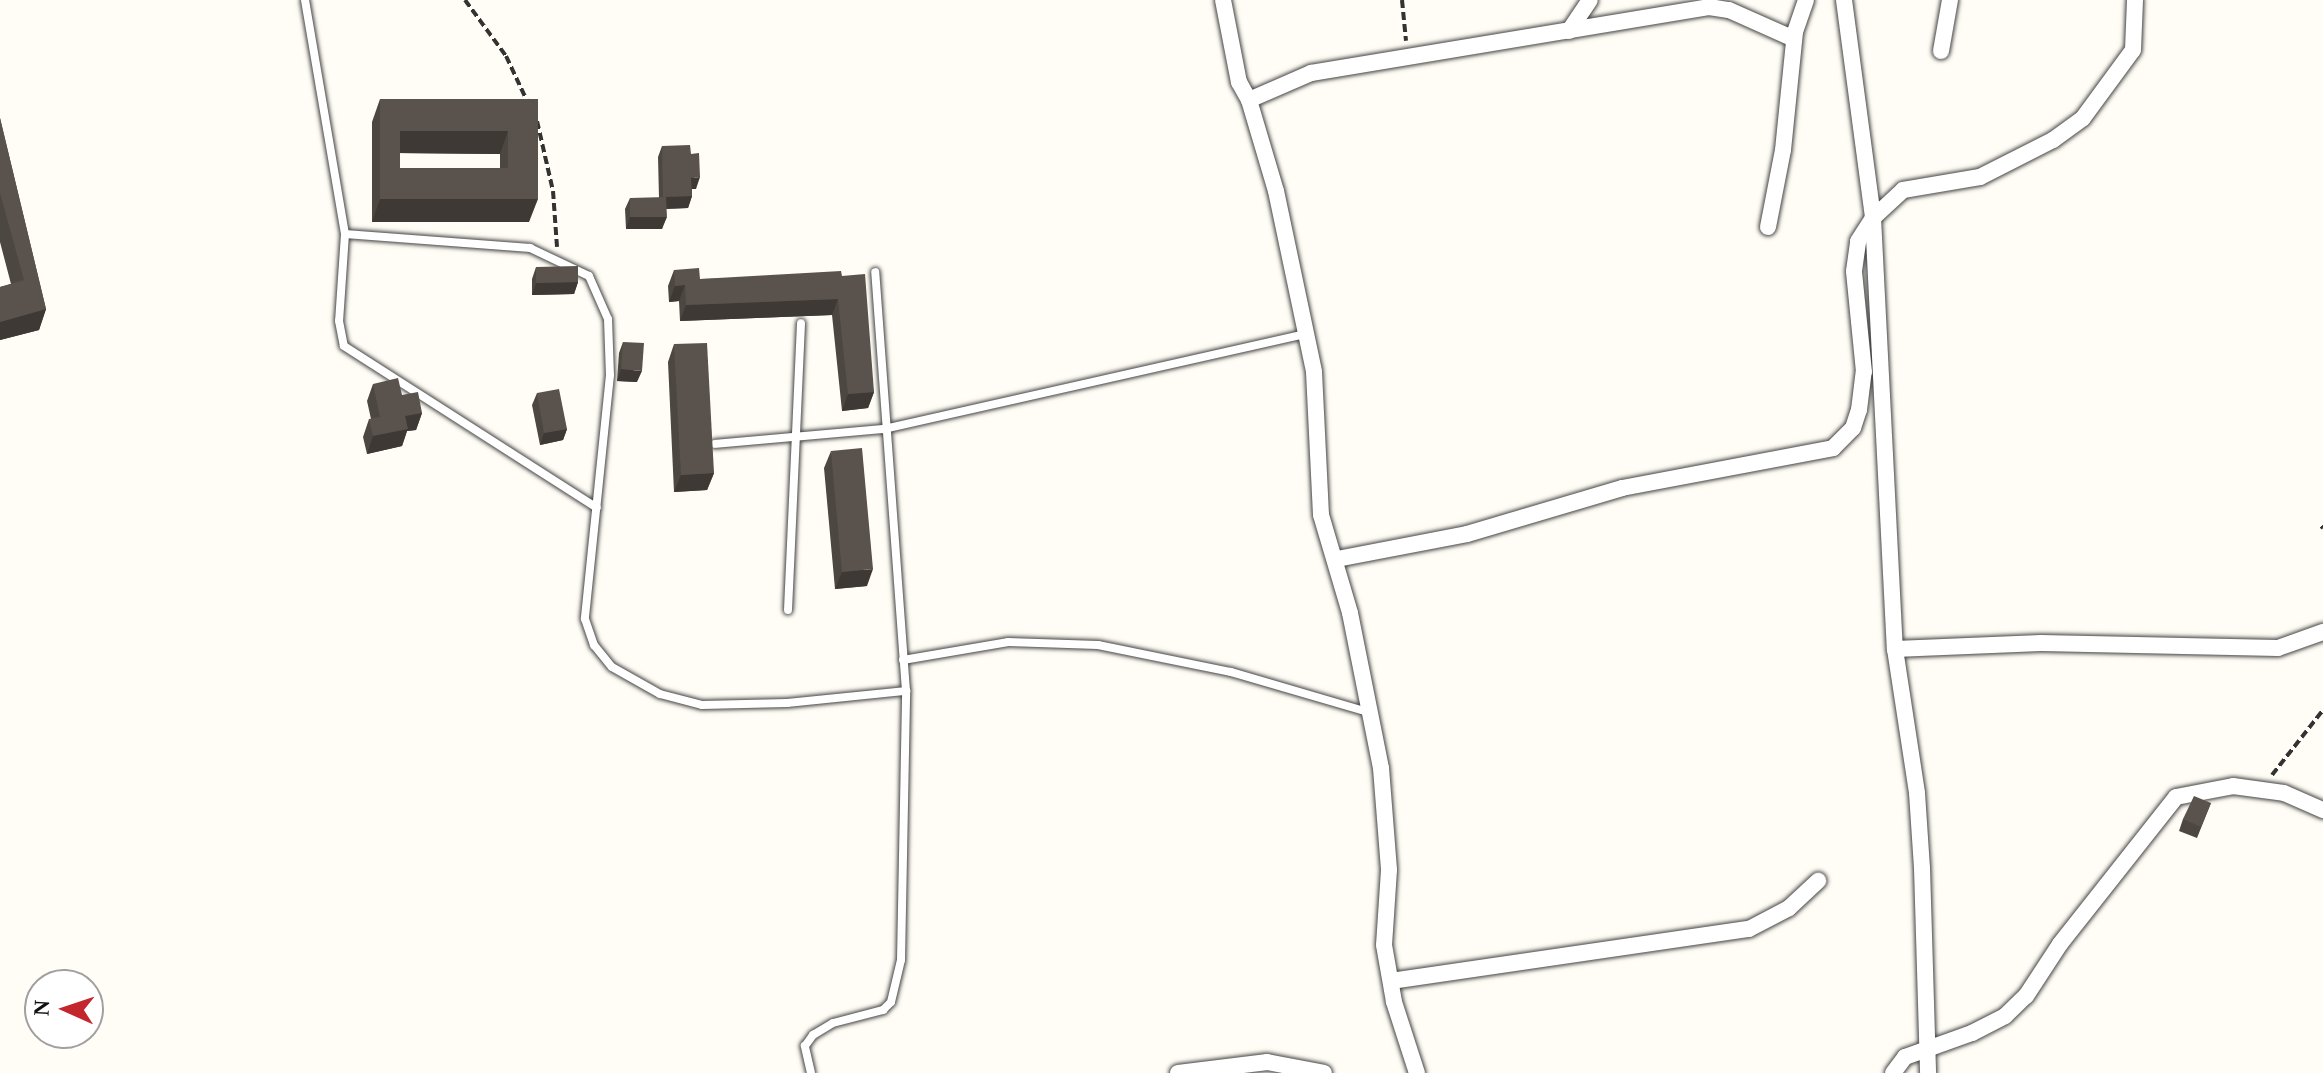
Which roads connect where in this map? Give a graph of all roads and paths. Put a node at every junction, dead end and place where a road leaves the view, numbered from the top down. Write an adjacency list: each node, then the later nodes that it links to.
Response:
1 (305, 0): 17 (lane)
2 (465, 0): 18 (path)
3 (1223, 0): 14 (street)
4 (1402, 0): 13 (path)
5 (1590, 0): 10 (street)
6 (1806, 0): 11 (street)
7 (1844, 0): 15 (street)
8 (1950, 0): 12 (street)
9 (2135, 0): 15 (street)
10 (1569, 31): 11 (street); 13 (street)
11 (1794, 39): 16 (street)
12 (1941, 51)
13 (1407, 55): 14 (street)
14 (1249, 100): 21 (street)
15 (1873, 218): 26 (street); 29 (street)
16 (1768, 227)
17 (345, 234): 18 (lane); 25 (lane)
18 (557, 257): 25 (lane)
19 (875, 272): 22 (lane)
20 (801, 323): 23 (lane)
21 (1307, 334): 22 (lane); 26 (street)
22 (884, 429): 23 (lane); 30 (lane)
23 (793, 440): 24 (lane); 27 (lane)
24 (715, 444)
25 (597, 508): 31 (lane)
26 (1337, 559): 33 (street)
27 (788, 610)
28 (2323, 632): 29 (street)
29 (1895, 649): 38 (street)
30 (903, 660): 31 (lane); 33 (lane)
31 (906, 691): 39 (lane)
32 (2323, 710): 34 (path)
33 (1370, 713): 37 (street)
34 (2260, 789): 35 (street); 38 (street)
35 (2323, 810)
36 (1818, 881): 37 (street)
37 (1391, 981): 42 (street)
38 (1924, 1047): 43 (street); 44 (street)
39 (811, 1073)
40 (1178, 1073): 41 (street)
41 (1324, 1073)
42 (1417, 1073)
43 (1893, 1073)
44 (1928, 1073)

